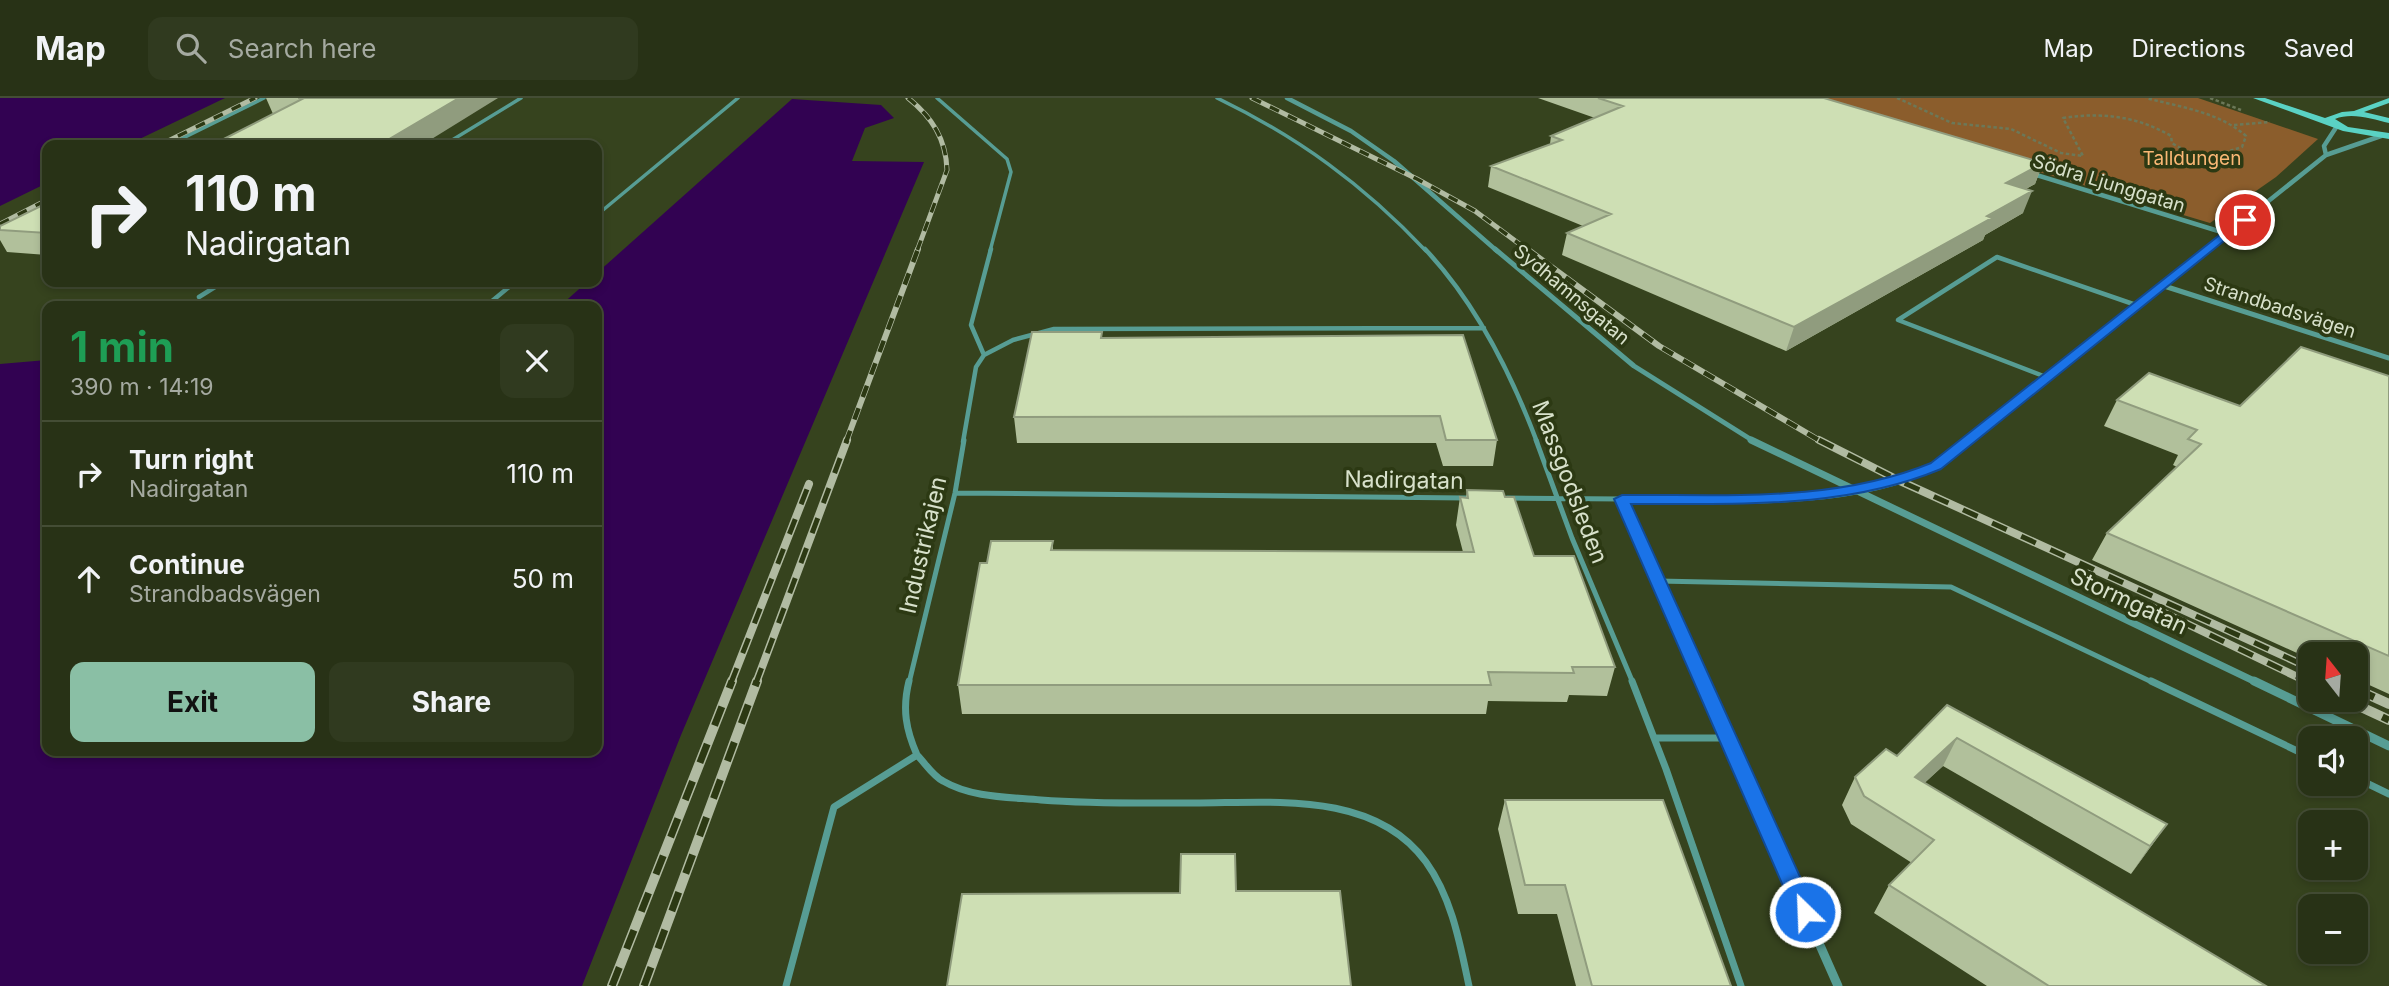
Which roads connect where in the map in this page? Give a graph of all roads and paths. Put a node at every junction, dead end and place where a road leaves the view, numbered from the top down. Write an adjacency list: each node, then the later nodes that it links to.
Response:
1 (264, 98): 18 (lane)
2 (521, 98): 19 (lane)
3 (738, 98): 22 (lane)
4 (937, 98): 31 (lane)
5 (1217, 98): 30 (lane, Massgodsleden)
6 (1287, 98): 34 (street, Sydhamnsgatan)
7 (1897, 98): 15 (path)
8 (2146, 98): 15 (path)
9 (2257, 98): 16 (street, Strandbadsvägen)
10 (2264, 98): 12 (street)
11 (2389, 100): 12 (street)
12 (2347, 114): 13 (street); 16 (street)
13 (2389, 121)
14 (2270, 122): 15 (path)
15 (2234, 125)
16 (2336, 125): 17 (street, Strandbadsvägen); 20 (street)
17 (2387, 136): 20 (street, Strandbadsvägen)
18 (179, 140)
19 (452, 140)
20 (2326, 155): 23 (street, Strandbadsvägen)
21 (2019, 170): 23 (street, Södra Ljunggatan)
22 (602, 211)
23 (2228, 234): 24 (street, Strandbadsvägen)
24 (2161, 285): 29 (street, Strandbadsvägen); 32 (street, Strandbadsvägen)
25 (215, 287): 27 (lane)
26 (509, 287): 28 (lane)
27 (199, 297)
28 (492, 301)
29 (2136, 305): 33 (street, Strandbadsvägen); 33 (lane)
30 (1484, 328): 31 (lane); 38 (lane, Massgodsleden)
31 (984, 355): 35 (lane, Industrikajen)
32 (2389, 358)
33 (2046, 377): 34 (street, Strandbadsvägen)
34 (1853, 491): 39 (street); 43 (street, Stormgatan)
35 (955, 492): 36 (lane, Nadirgatan); 45 (lane, Industrikajen)
36 (1471, 498)
37 (1499, 498): 38 (lane)
38 (1555, 499): 39 (lane); 41 (lane, Massgodsleden)
39 (1622, 499): 40 (street)
40 (1658, 581): 42 (street); 44 (lane)
41 (1655, 738): 42 (lane); 50 (lane, Massgodsleden)
42 (1727, 738): 51 (street)
43 (2389, 746)
44 (2298, 751)
45 (917, 755): 48 (lane); 49 (lane)
46 (2368, 784): 47 (lane)
47 (2389, 794)
48 (786, 986)
49 (1469, 986)
50 (1741, 986)
51 (1838, 986)

